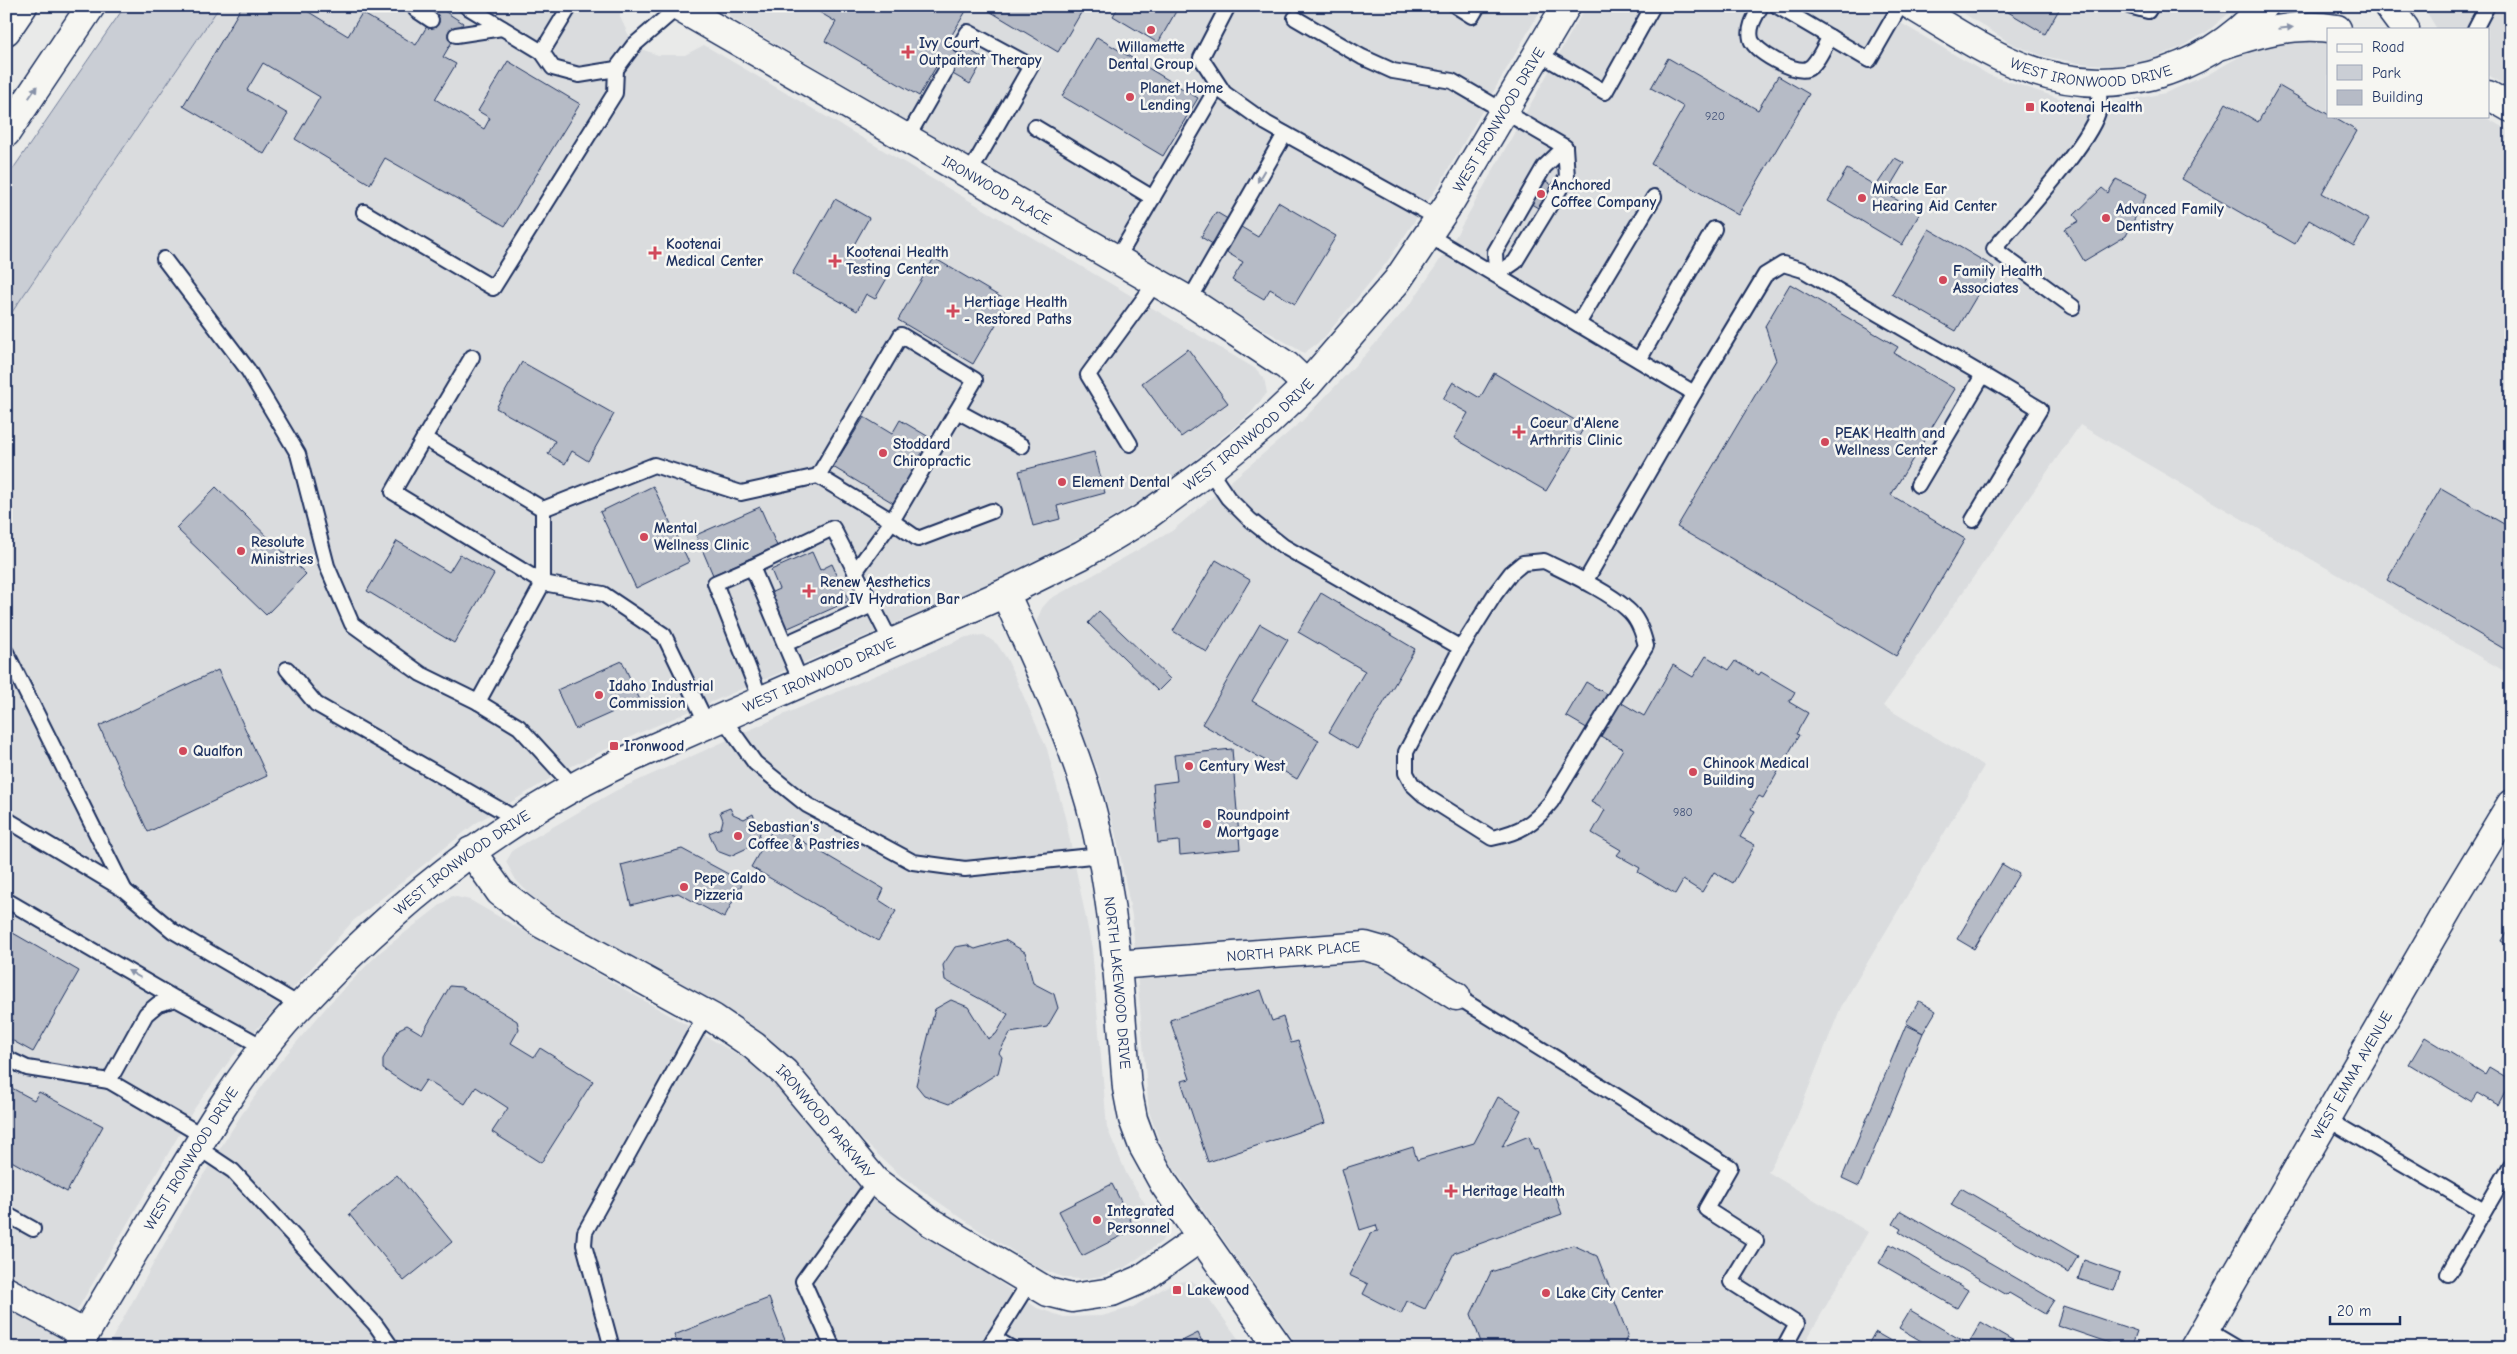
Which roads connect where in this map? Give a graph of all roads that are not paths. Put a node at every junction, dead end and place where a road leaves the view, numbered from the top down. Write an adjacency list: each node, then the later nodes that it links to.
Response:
1 (23, 6): 27 (main road)
2 (91, 6): 42 (main road, one-way to 2)
3 (416, 6): 22 (lane)
4 (466, 6): 23 (lane)
5 (570, 6): 32 (lane)
6 (677, 6): 34 (lane); 44 (main road, IRONWOOD PLACE)
7 (1228, 6): 37 (lane)
8 (1456, 6): 9 (lane)
9 (1478, 6)
10 (1566, 6): 33 (main road, WEST IRONWOOD DRIVE)
11 (1653, 6): 33 (lane)
12 (1761, 6): 29 (lane)
13 (1777, 6): 29 (lane)
14 (1900, 6): 29 (lane)
15 (1912, 6): 36 (main road, WEST IRONWOOD DRIVE)
16 (2129, 6): 17 (lane)
17 (2151, 6)
18 (2264, 6): 31 (main road, WEST IRONWOOD DRIVE)
19 (2388, 6): 25 (main road)
20 (2487, 6): 26 (lane)
21 (1296, 18): 40 (lane)
22 (431, 20)
23 (502, 28): 28 (lane); 32 (lane)
24 (2327, 28): 31 (main road, one-way to 24)
25 (2404, 28)
26 (2476, 28)
27 (6, 31)
28 (456, 35)
29 (1830, 37)
30 (960, 45): 46 (lane)
31 (2222, 45): 36 (main road, WEST IRONWOOD DRIVE)
32 (542, 52): 34 (lane)
33 (1538, 54): 40 (main road, WEST IRONWOOD DRIVE)
34 (616, 69): 49 (lane)
35 (946, 70): 44 (lane)
36 (2098, 81): 57 (lane)
37 (1218, 86): 43 (lane); 48 (lane)
38 (2490, 96): 39 (main road)
39 (2511, 108)
40 (1505, 112): 45 (lane); 50 (main road, WEST IRONWOOD DRIVE)
41 (1035, 128): 48 (lane)
42 (6, 133)
43 (1285, 134): 50 (lane); 56 (lane, one-way to 56)
44 (907, 138): 46 (main road, IRONWOOD PLACE)
45 (1565, 147): 54 (lane); 54 (lane)
46 (969, 174): 53 (main road, IRONWOOD PLACE)
47 (1654, 197): 58 (lane)
48 (1153, 198): 53 (lane)
49 (364, 212)
50 (1434, 227): 54 (lane); 62 (main road, WEST IRONWOOD DRIVE)
51 (1714, 229): 60 (lane)
52 (164, 259): 88 (lane)
53 (1117, 259): 55 (main road, IRONWOOD PLACE)
54 (1496, 275): 58 (lane)
55 (1156, 282): 56 (main road, IRONWOOD PLACE); 66 (lane)
56 (1189, 301): 62 (main road, IRONWOOD PLACE)
57 (2073, 307)
58 (1578, 324): 60 (lane)
59 (472, 357): 65 (lane)
60 (1639, 360): 63 (lane)
61 (1983, 375): 63 (lane); 70 (lane); 73 (lane)
62 (1307, 385): 68 (main road, WEST IRONWOOD DRIVE)
63 (1694, 393): 77 (lane)
64 (957, 411): 67 (lane); 69 (lane); 74 (lane)
65 (424, 438): 71 (lane); 78 (lane)
66 (1130, 444)
67 (1022, 446)
68 (1209, 470): 79 (main road, WEST IRONWOOD DRIVE); 83 (lane)
69 (818, 476): 71 (lane); 74 (lane)
70 (1918, 485)
71 (543, 509): 78 (lane)
72 (992, 511): 74 (lane)
73 (1973, 520)
74 (892, 521): 76 (lane)
75 (752, 567): 76 (lane); 82 (lane); 87 (lane)
76 (855, 572): 80 (lane)
77 (1585, 582): 83 (lane); 83 (lane)
78 (543, 583): 88 (lane); 89 (lane)
79 (1005, 592): 81 (main road, WEST IRONWOOD DRIVE); 95 (main road, NORTH LAKEWOOD DRIVE)
80 (872, 605): 81 (lane); 82 (lane)
81 (891, 642): 86 (main road, WEST IRONWOOD DRIVE)
82 (785, 644): 86 (lane)
83 (1461, 648)
84 (6, 652): 96 (lane)
85 (287, 669): 93 (lane)
86 (801, 682): 87 (main road, WEST IRONWOOD DRIVE)
87 (761, 700): 89 (main road, WEST IRONWOOD DRIVE)
88 (478, 702): 90 (lane)
89 (714, 720): 90 (main road, WEST IRONWOOD DRIVE); 95 (lane)
90 (573, 786): 93 (main road, WEST IRONWOOD DRIVE)
91 (2511, 804): 106 (main road, WEST EMMA AVENUE)
92 (6, 819): 96 (lane)
93 (518, 820): 94 (main road, WEST IRONWOOD DRIVE)
94 (471, 851): 101 (main road, WEST IRONWOOD DRIVE); 102 (main road, IRONWOOD PARKWAY)
95 (1101, 855): 98 (main road, NORTH LAKEWOOD DRIVE)
96 (124, 890): 101 (lane)
97 (6, 900): 100 (lane, one-way to 97)
98 (1116, 965): 99 (main road, NORTH PARK PLACE); 113 (main road, NORTH LAKEWOOD DRIVE)
99 (1456, 996): 125 (lane)
100 (176, 999): 103 (lane); 105 (lane)
101 (301, 1006): 103 (main road, WEST IRONWOOD DRIVE)
102 (706, 1014): 109 (main road, IRONWOOD PARKWAY); 121 (lane)
103 (265, 1048): 107 (main road, WEST IRONWOOD DRIVE)
104 (6, 1058): 105 (lane)
105 (110, 1081): 107 (lane)
106 (2327, 1119): 110 (lane); 117 (main road, WEST EMMA AVENUE)
107 (200, 1142): 118 (main road, WEST IRONWOOD DRIVE); 120 (lane)
108 (2511, 1165): 110 (lane)
109 (875, 1181): 115 (main road, IRONWOOD PARKWAY); 122 (lane)
110 (2484, 1211): 114 (lane)
111 (6, 1214): 112 (lane)
112 (33, 1229)
113 (1202, 1237): 115 (main road, IRONWOOD PARKWAY); 124 (main road, NORTH LAKEWOOD DRIVE)
114 (2448, 1274)
115 (1030, 1282): 119 (lane)
116 (6, 1291): 118 (main road)
117 (2200, 1338): 126 (lane)
118 (81, 1341)
119 (991, 1343): 123 (lane)
120 (392, 1348)
121 (612, 1348)
122 (833, 1348)
123 (1011, 1348)
124 (1279, 1348)
125 (1784, 1348)
126 (2237, 1348)

